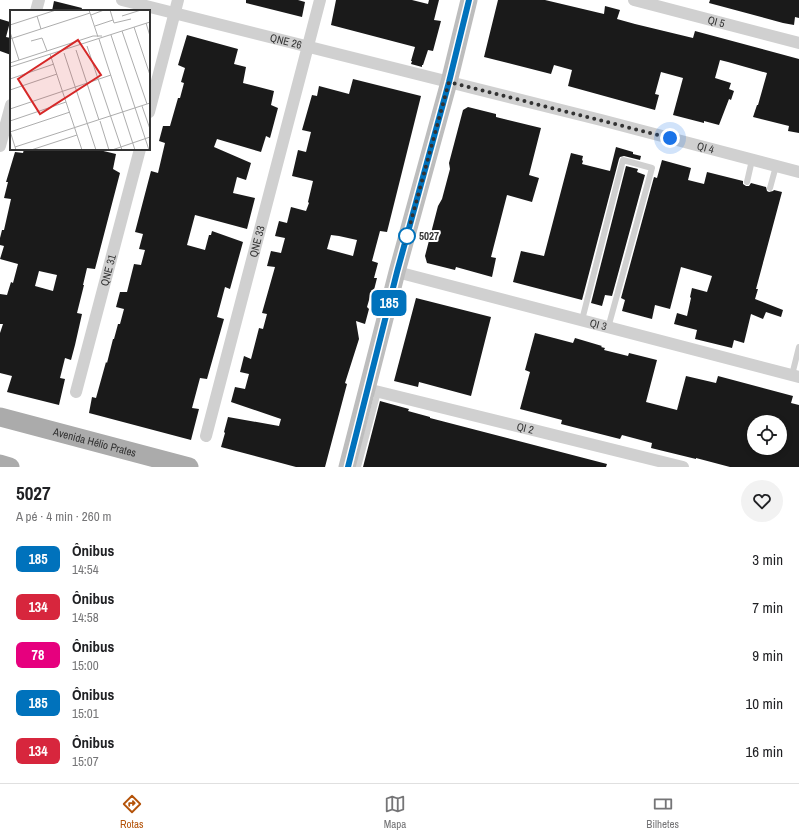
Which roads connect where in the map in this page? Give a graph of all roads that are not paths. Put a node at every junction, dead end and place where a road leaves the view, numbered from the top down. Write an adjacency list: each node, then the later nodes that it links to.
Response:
1 (39, 0): 7 (street)
2 (122, 0): 8 (street, QNE 26)
3 (178, 0): 8 (street)
4 (320, 0): 10 (street, QNE 33)
5 (469, 0): 11 (main road)
6 (634, 0): 9 (street, QI 5)
7 (36, 10)
8 (175, 13): 10 (street, QNE 26); 13 (street)
9 (799, 42)
10 (307, 46): 11 (street, QNE 26); 29 (street, QNE 33)
11 (449, 82): 16 (street, QI 4); 21 (main road)
12 (10, 108): 14 (street)
13 (150, 108)
14 (0, 146)
15 (140, 150): 27 (street, QNE 31)
16 (752, 160): 17 (street, QI 4); 19 (lane)
17 (776, 166): 18 (street, QI 4); 20 (lane)
18 (799, 172)
19 (747, 182)
20 (770, 188)
21 (397, 272): 22 (street, QI 3); 26 (main road)
22 (582, 320): 23 (street, QI 3); 23 (lane)
23 (608, 328): 25 (street, QI 3)
24 (799, 347): 25 (lane)
25 (795, 376)
26 (372, 390): 33 (main road); 34 (lane); 35 (street, QI 2)
27 (76, 392)
28 (0, 416): 31 (main road, Avenida Hélio Prates)
29 (206, 436)
30 (0, 464): 32 (main road)
31 (179, 466)
32 (10, 467)
33 (348, 467)
34 (358, 467)
35 (683, 467)

